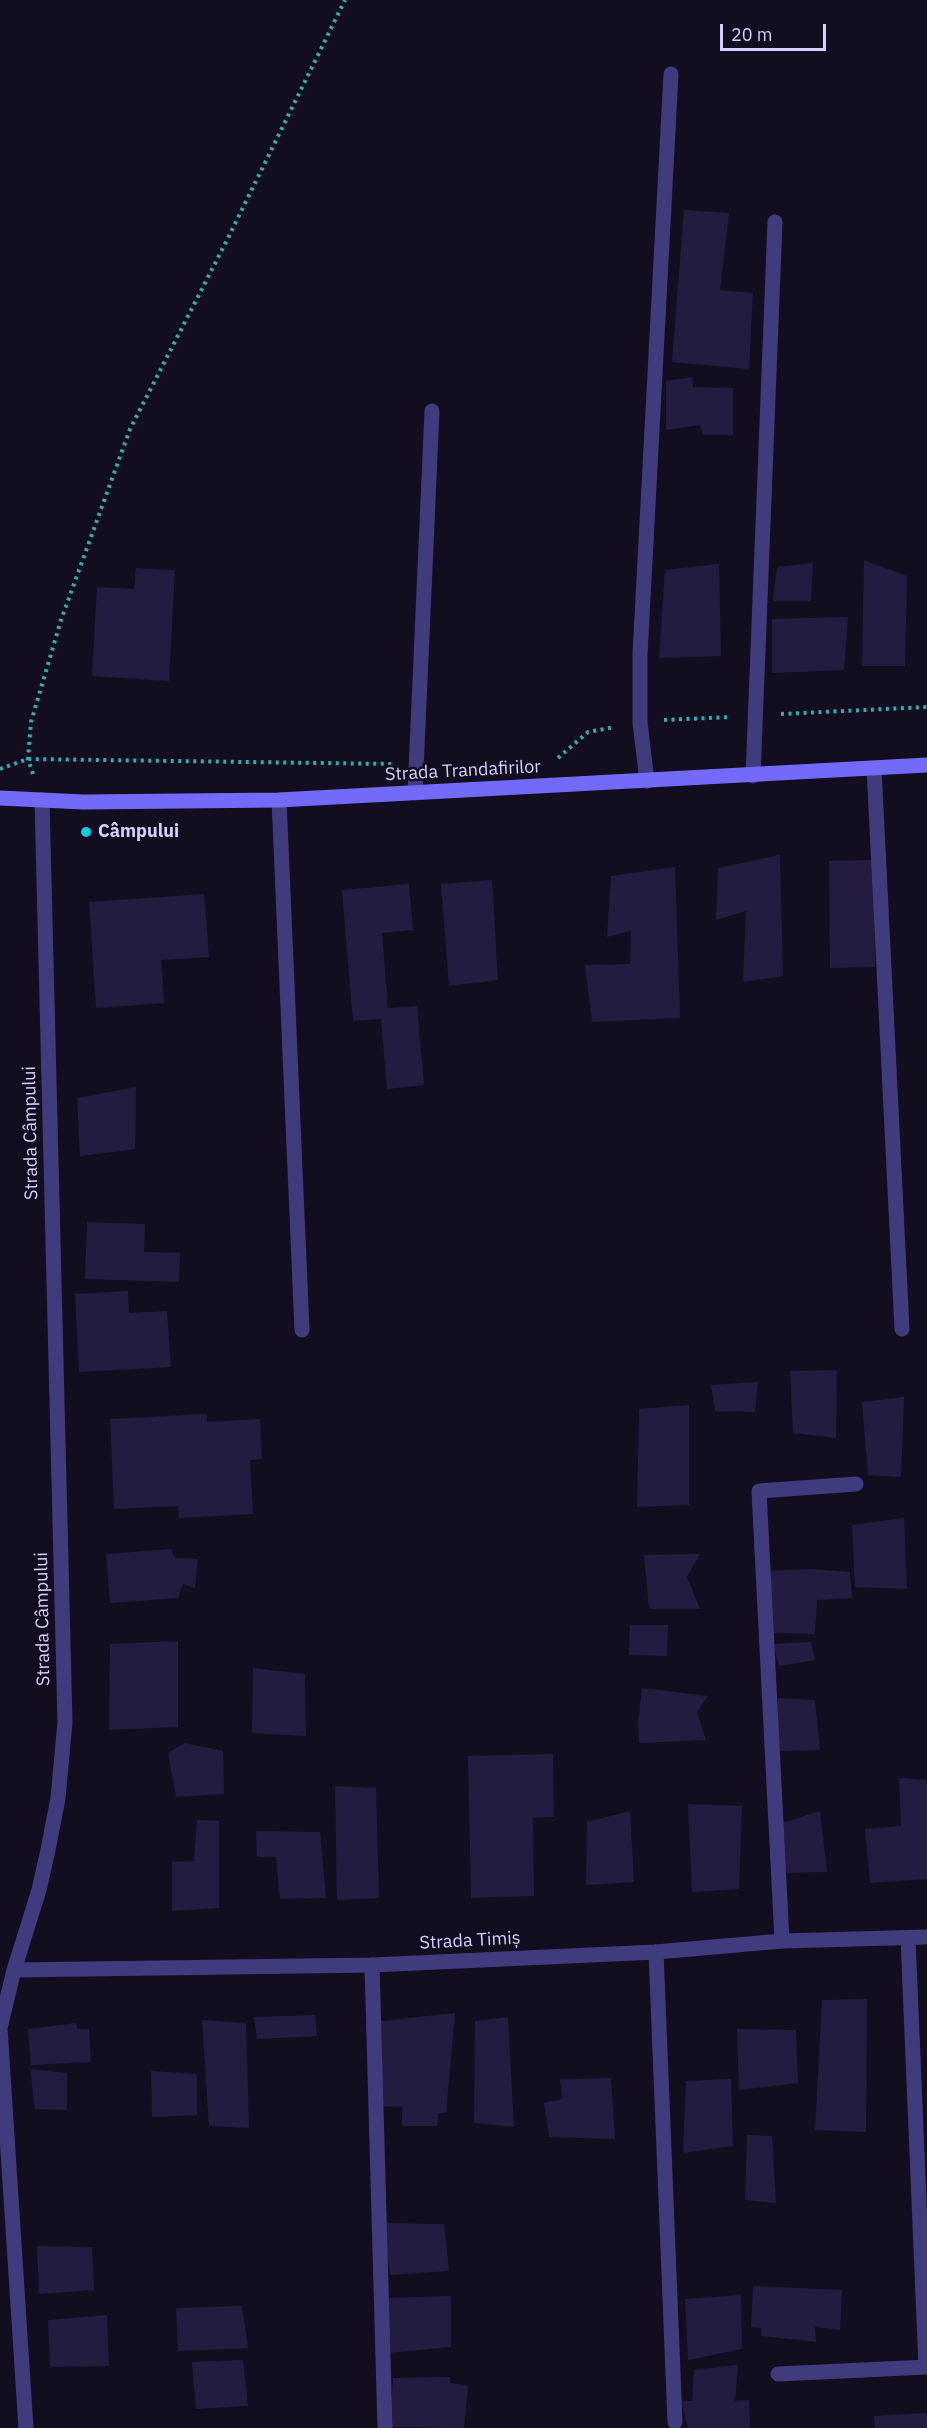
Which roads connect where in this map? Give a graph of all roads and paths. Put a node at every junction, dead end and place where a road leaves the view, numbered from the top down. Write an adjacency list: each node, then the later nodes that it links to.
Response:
1 (345, 0): 8 (path)
2 (671, 74): 7 (street)
3 (775, 222): 6 (street)
4 (432, 411): 10 (street)
5 (927, 707): 6 (path)
6 (756, 716): 7 (path); 14 (street)
7 (640, 722): 9 (path); 15 (street)
8 (28, 759): 10 (path); 13 (path); 18 (path)
9 (554, 762)
10 (416, 764): 16 (street)
11 (927, 765): 12 (main road, Strada Trandafirilor)
12 (874, 768): 14 (main road, Strada Trandafirilor); 20 (street)
13 (0, 769)
14 (753, 776): 15 (main road, Strada Trandafirilor)
15 (647, 781): 16 (main road, Strada Trandafirilor)
16 (415, 793): 19 (main road, Strada Trandafirilor)
17 (0, 798): 18 (main road, Strada Trandafirilor)
18 (42, 800): 19 (main road, Strada Trandafirilor); 28 (street, Strada Câmpului)
19 (279, 800): 21 (street)
20 (902, 1329)
21 (302, 1330)
22 (856, 1484): 25 (street)
23 (927, 1937): 24 (street, Strada Timiș)
24 (908, 1938): 25 (street, Strada Timiș); 29 (street)
25 (782, 1941): 26 (street, Strada Timiș)
26 (656, 1952): 27 (street, Strada Timiș); 31 (street)
27 (372, 1965): 28 (street, Strada Timiș); 33 (street)
28 (14, 1970): 32 (street, Strada Câmpului)
29 (926, 2367): 30 (street)
30 (777, 2374)
31 (675, 2422)
32 (26, 2428)
33 (385, 2428)

